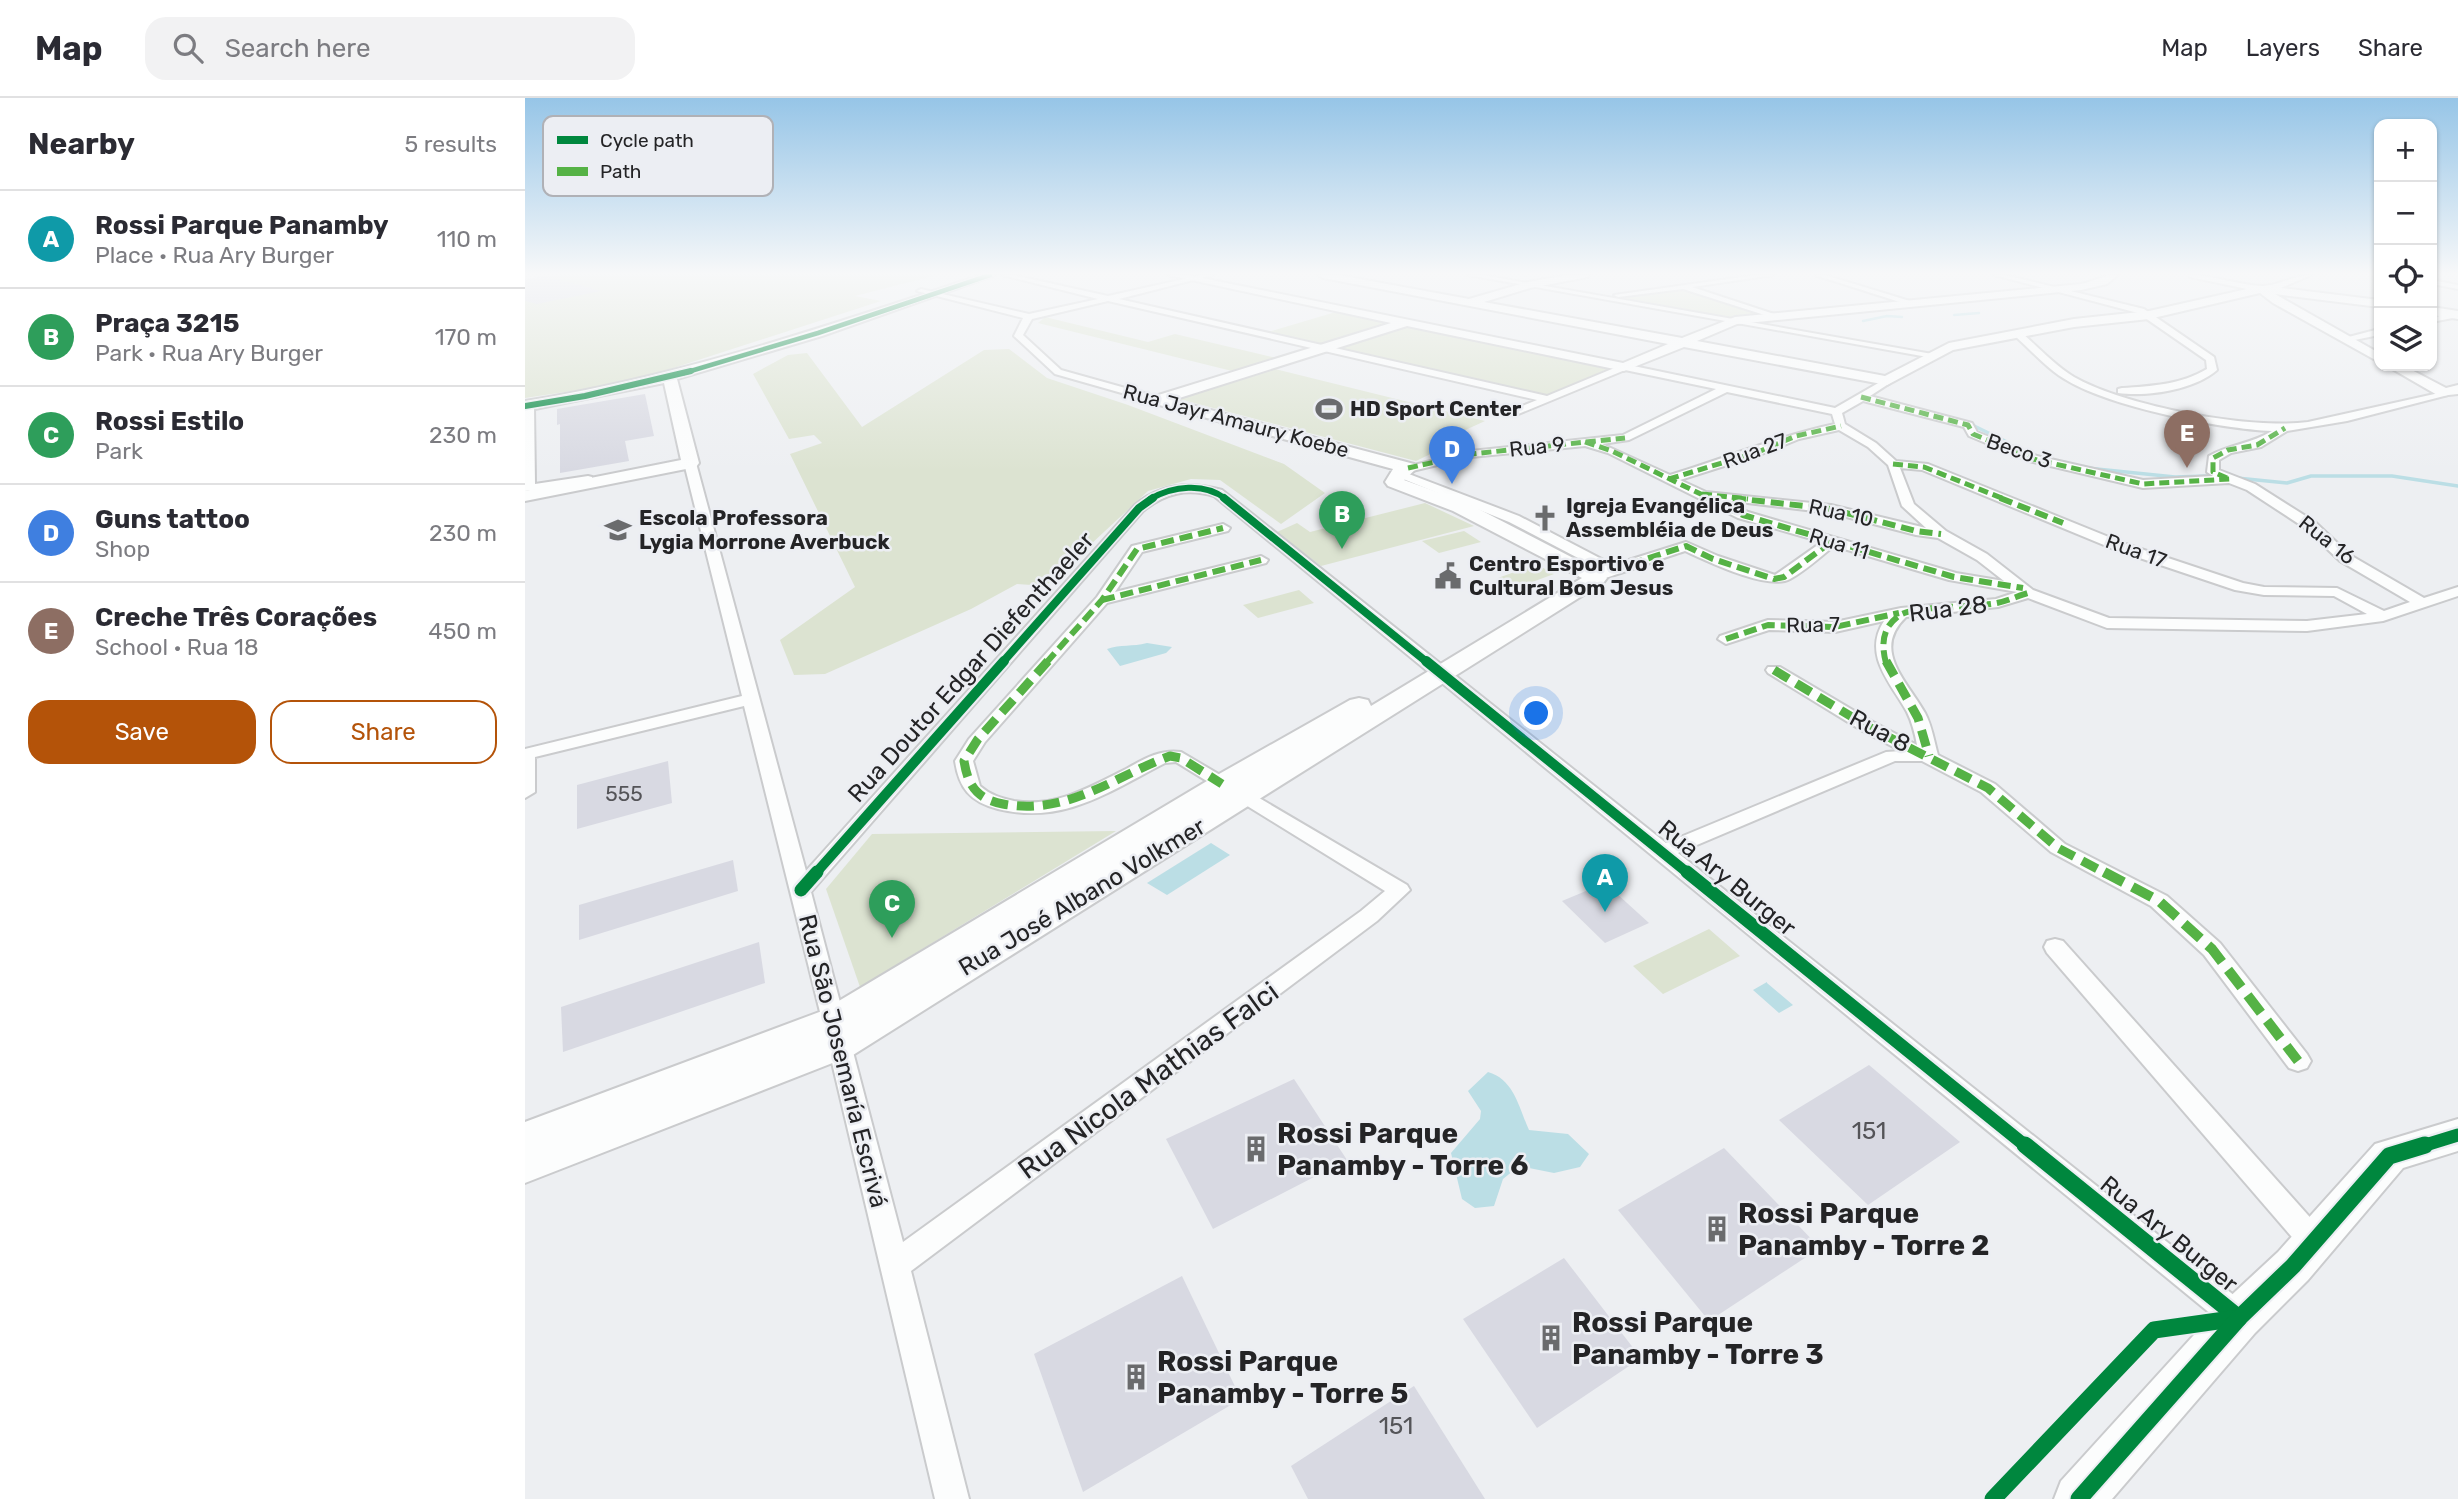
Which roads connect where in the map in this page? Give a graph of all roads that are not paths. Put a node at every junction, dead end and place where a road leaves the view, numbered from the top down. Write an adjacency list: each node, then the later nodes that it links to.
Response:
1 (781, 340): 19 (street)
2 (1023, 340): 26 (street, Rua Jayr Amaury Koebe)
3 (1297, 340): 14 (street)
4 (1347, 340): 14 (street)
5 (1495, 340): 17 (street)
6 (1672, 340): 13 (street)
7 (1685, 340): 13 (street)
8 (1848, 340): 15 (street)
9 (1984, 340): 15 (street)
10 (2025, 340): 22 (street)
11 (2187, 340): 22 (street)
12 (2347, 340): 16 (street)
13 (1681, 342): 17 (street); 20 (street)
14 (1326, 347): 25 (street); 26 (street)
15 (1933, 355): 20 (street)
16 (2374, 355)
17 (1624, 367): 21 (street); 25 (street)
18 (2405, 371): 23 (street)
19 (668, 377): 27 (street); 27 (street); 33 (street, Rua São Josemaría Escrivá)
20 (1887, 381): 24 (street)
21 (1727, 388): 28 (street); 32 (street, Rua 9)
22 (2103, 391): 31 (street)
23 (2451, 391): 31 (street)
24 (1861, 397): 28 (street); 36 (street, Beco 3)
25 (1548, 398): 29 (street)
26 (1157, 400): 35 (street, Rua Jayr Amaury Koebe)
27 (526, 404): 39 (street)
28 (1837, 411): 30 (street)
29 (1516, 412)
30 (1841, 426): 34 (street); 37 (street, Rua 27)
31 (2285, 428): 36 (street)
32 (1585, 442): 35 (street, Rua 9); 37 (street, Rua 11)
33 (690, 463): 39 (street); 55 (street, Rua São Josemaría Escrivá)
34 (1893, 464): 42 (street); 51 (street, Rua 17)
35 (1400, 475): 45 (street); 45 (street)
36 (2230, 479): 49 (street, Rua 16)
37 (1669, 480): 40 (street, Rua 11)
38 (1182, 488): 53 (street, Rua Ary Burger); 61 (street, Rua Doutor Edgar Diefenthaeler)
39 (527, 492)
40 (1699, 494): 42 (street, Rua 10); 43 (street, Rua 11)
41 (1223, 528): 48 (street)
42 (1941, 534): 46 (street)
43 (1831, 541): 45 (street); 46 (street, Rua 11)
44 (1261, 560): 48 (street)
45 (1598, 573): 53 (street, Rua José Albano Volkmer)
46 (2025, 590): 50 (street, Rua 28); 51 (street)
47 (2458, 591): 49 (street)
48 (1102, 600): 58 (street)
49 (2424, 604): 51 (street)
50 (1902, 612): 52 (street, Rua 7); 57 (street, Rua 28)
51 (2383, 616)
52 (1726, 639)
53 (1436, 669): 58 (street, Rua José Albano Volkmer); 60 (street, Rua Ary Burger)
54 (1774, 670): 57 (street, Rua 8)
55 (752, 699): 56 (street); 61 (street, Rua São Josemaría Escrivá)
56 (526, 754): 59 (street)
57 (1929, 756): 60 (street); 64 (street, Rua 8)
58 (1234, 790): 63 (street, Rua José Albano Volkmer); 69 (street, Rua Nicola Mathias Falci)
59 (525, 792)
60 (1663, 852): 70 (street, Rua Ary Burger)
61 (801, 890): 63 (street, Rua São Josemaría Escrivá)
62 (2055, 947): 68 (street)
63 (837, 1032): 66 (street, Rua José Albano Volkmer); 67 (street, Rua José Albano Volkmer); 69 (street, Rua São Josemaría Escrivá)
64 (2298, 1061)
65 (2458, 1135): 68 (street)
66 (525, 1139)
67 (525, 1166)
68 (2314, 1242): 70 (street)
69 (893, 1267): 71 (street, Rua São Josemaría Escrivá)
70 (2239, 1318): 72 (street)
71 (952, 1499)
72 (2079, 1499)

